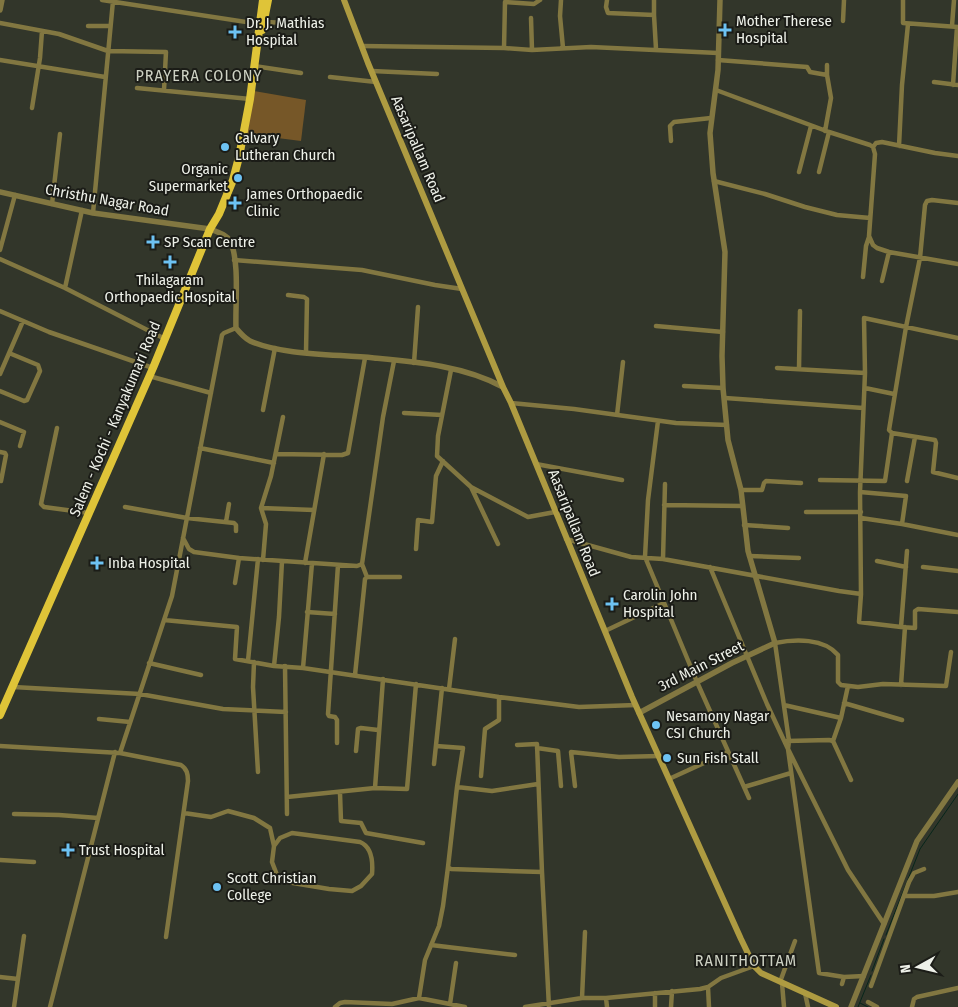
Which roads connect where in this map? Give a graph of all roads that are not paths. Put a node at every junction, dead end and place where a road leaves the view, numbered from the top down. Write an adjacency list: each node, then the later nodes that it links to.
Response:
1 (2, 0): 16 (street)
2 (102, 0): 15 (street)
3 (263, 0): 21 (highway, Salem - Kochi - Kanyakumari Road)
4 (268, 0): 21 (highway, Salem - Kochi - Kanyakumari Road)
5 (344, 0): 28 (main road, Aasaripallam Road)
6 (540, 0): 14 (street)
7 (561, 0): 30 (street)
8 (607, 0): 17 (street)
9 (654, 0): 17 (street)
10 (720, 0): 34 (street)
11 (844, 0): 19 (street)
12 (903, 0): 23 (street)
13 (954, 0): 26 (street)
14 (505, 1): 29 (street)
15 (113, 2): 21 (street); 25 (street)
16 (0, 10)
17 (654, 14): 31 (street)
18 (531, 18): 32 (street)
19 (843, 21)
20 (0, 23): 27 (street)
21 (262, 23): 22 (street); 39 (highway, Salem - Kochi - Kanyakumari Road)
22 (311, 24)
23 (908, 24): 26 (street); 59 (street)
24 (88, 26): 25 (street)
25 (110, 26): 33 (street)
26 (955, 27): 48 (street)
27 (42, 31): 33 (street); 38 (street)
28 (362, 46): 29 (street); 40 (main road, Aasaripallam Road)
29 (504, 48): 32 (street)
30 (563, 48): 31 (street); 32 (street)
31 (656, 49): 34 (street)
32 (532, 50)
33 (108, 51): 44 (street); 50 (street)
34 (718, 53): 36 (street)
35 (0, 60): 38 (street)
36 (718, 60): 43 (street); 51 (street)
37 (827, 65): 43 (street)
38 (38, 66): 44 (street); 53 (street)
39 (254, 66): 41 (street); 52 (highway, Salem - Kochi - Kanyakumari Road)
40 (372, 71): 42 (street); 46 (main road, Aasaripallam Road)
41 (301, 73)
42 (437, 74)
43 (827, 75): 56 (street)
44 (106, 77): 70 (street)
45 (330, 77): 46 (street)
46 (376, 82): 83 (main road, Aasaripallam Road)
47 (934, 82): 48 (street)
48 (956, 85)
49 (137, 88): 50 (street)
50 (164, 90): 52 (street)
51 (716, 90): 54 (street); 55 (street)
52 (250, 99): 72 (highway, Salem - Kochi - Kanyakumari Road)
53 (32, 108)
54 (711, 118): 58 (street); 64 (street)
55 (811, 126): 56 (street); 62 (street)
56 (827, 132): 60 (street); 63 (street)
57 (60, 134): 68 (street)
58 (670, 141)
59 (899, 146): 60 (street); 61 (street)
60 (873, 147): 71 (street)
61 (958, 156)
62 (799, 172)
63 (818, 172)
64 (714, 180): 71 (street); 92 (street)
65 (0, 192): 66 (street, Christhu Nagar Road)
66 (15, 195): 68 (street, Christhu Nagar Road); 74 (street)
67 (958, 203): 76 (street)
68 (52, 204): 69 (street, Christhu Nagar Road)
69 (82, 210): 70 (street, Christhu Nagar Road); 82 (street)
70 (93, 212): 72 (street, Christhu Nagar Road)
71 (870, 218): 73 (street)
72 (210, 229): 78 (street); 94 (highway, Salem - Kochi - Kanyakumari Road)
73 (869, 236): 75 (street); 80 (street)
74 (0, 250)
75 (889, 252): 76 (street); 81 (street)
76 (920, 258): 79 (street); 90 (street)
77 (0, 259): 82 (street)
78 (234, 260): 83 (street); 91 (street)
79 (958, 264)
80 (863, 277)
81 (882, 281)
82 (65, 288): 94 (street)
83 (462, 290): 110 (main road, Aasaripallam Road)
84 (288, 295): 96 (street)
85 (418, 307): 101 (street)
86 (0, 311): 88 (street)
87 (800, 311): 104 (street)
88 (23, 321): 97 (street); 102 (street)
89 (656, 326): 92 (street)
90 (906, 327): 93 (street); 106 (street); 115 (street)
91 (236, 328): 95 (street); 114 (street)
92 (723, 332): 111 (street)
93 (958, 338)
94 (165, 339): 102 (highway, Salem - Kochi - Kanyakumari Road)
95 (275, 348): 96 (street); 119 (street)
96 (306, 352): 98 (street)
97 (9, 353): 107 (street); 113 (street)
98 (366, 358): 99 (street); 134 (street)
99 (394, 361): 101 (street); 182 (street)
100 (623, 362): 122 (street)
101 (414, 363): 105 (street)
102 (153, 368): 108 (highway, Salem - Kochi - Kanyakumari Road)
103 (776, 368): 104 (street)
104 (799, 369): 106 (street)
105 (451, 370): 110 (street); 121 (street)
106 (865, 373): 112 (street)
107 (0, 374)
108 (149, 376): 114 (street); 158 (highway, Salem - Kochi - Kanyakumari Road)
109 (684, 386): 111 (street)
110 (503, 387): 117 (main road, Aasaripallam Road)
111 (723, 388): 116 (street)
112 (865, 388): 115 (street); 118 (street)
113 (0, 391)
114 (211, 393): 131 (street)
115 (894, 394): 128 (street)
116 (725, 398): 118 (street); 126 (street)
117 (511, 403): 122 (street); 137 (main road, Aasaripallam Road)
118 (863, 408): 142 (street)
119 (263, 410)
120 (404, 413): 121 (street)
121 (442, 415): 135 (street)
122 (617, 415): 124 (street)
123 (283, 417): 133 (street)
124 (658, 421): 126 (street); 173 (street)
125 (0, 422): 130 (street)
126 (727, 425): 147 (street)
127 (57, 428): 158 (street)
128 (892, 433): 129 (street); 142 (street)
129 (915, 437): 138 (street); 143 (street)
130 (20, 446)
131 (200, 448): 136 (street); 159 (street)
132 (0, 452): 141 (street)
133 (276, 454): 134 (street); 136 (street)
134 (324, 454): 154 (street)
135 (443, 461): 146 (street); 170 (street)
136 (274, 463): 153 (street)
137 (536, 464): 139 (street); 155 (main road, Aasaripallam Road)
138 (958, 478)
139 (622, 480)
140 (820, 480): 142 (street)
141 (1, 481)
142 (861, 481): 148 (street)
143 (907, 481)
144 (800, 483): 147 (street)
145 (665, 484): 150 (street)
146 (470, 487): 155 (street); 169 (street)
147 (741, 490): 151 (street)
148 (860, 492): 157 (street); 162 (street)
149 (229, 504): 161 (street)
150 (664, 505): 151 (street); 177 (street)
151 (743, 506): 163 (street)
152 (125, 507): 159 (street)
153 (261, 508): 154 (street); 176 (street)
154 (314, 510): 180 (street)
155 (556, 512): 168 (main road, Aasaripallam Road)
156 (806, 512): 157 (street)
157 (861, 512): 160 (street)
158 (89, 513): 218 (highway, Salem - Kochi - Kanyakumari Road)
159 (187, 518): 161 (street); 167 (street)
160 (861, 518): 162 (street); 192 (street)
161 (226, 522): 165 (street)
162 (902, 524): 166 (street)
163 (744, 525): 164 (street); 172 (street)
164 (788, 528)
165 (236, 531)
166 (958, 535)
167 (182, 538): 174 (street); 197 (street)
168 (566, 539): 173 (street); 199 (main road, Aasaripallam Road)
169 (498, 544)
170 (416, 549)
171 (907, 551): 185 (street)
172 (750, 556): 175 (street); 190 (street)
173 (644, 557): 177 (street); 193 (street)
174 (239, 558): 176 (street); 191 (street)
175 (799, 558)
176 (261, 559): 178 (street); 204 (street)
177 (663, 559): 184 (street)
178 (282, 561): 180 (street); 207 (street)
179 (877, 561): 185 (street)
180 (305, 563): 181 (street)
181 (312, 563): 183 (street); 194 (street)
182 (362, 564): 183 (street); 188 (street)
183 (338, 565): 196 (street)
184 (710, 567): 190 (street); 203 (street)
185 (906, 567): 198 (street)
186 (923, 567): 187 (street)
187 (958, 571)
188 (366, 577): 189 (street); 212 (street)
189 (400, 577)
190 (756, 577): 192 (street); 201 (street)
191 (235, 583)
192 (861, 594): 198 (street)
193 (664, 603): 199 (street); 214 (street)
194 (307, 612): 196 (street); 209 (street)
195 (958, 612): 198 (street)
196 (335, 614): 210 (street)
197 (164, 620): 204 (street); 206 (street)
198 (903, 627): 216 (street)
199 (605, 630): 224 (main road, Aasaripallam Road)
200 (455, 639): 220 (street)
201 (775, 643): 203 (street, 3rd Main Street); 217 (street); 225 (street)
202 (951, 652): 216 (street)
203 (747, 656): 214 (street, 3rd Main Street); 235 (street)
204 (248, 661): 205 (street)
205 (254, 662): 207 (street); 226 (street)
206 (149, 663): 211 (street); 221 (street)
207 (274, 666): 208 (street)
208 (285, 666): 209 (street); 227 (street)
209 (303, 668): 210 (street)
210 (331, 672): 212 (street); 237 (street)
211 (201, 675)
212 (355, 675): 213 (street)
213 (382, 679): 215 (street); 234 (street)
214 (697, 682): 228 (street, 3rd Main Street); 247 (street)
215 (416, 684): 219 (street); 261 (street)
216 (900, 685): 217 (street)
217 (848, 686): 223 (street)
218 (13, 687): 221 (street); 229 (highway, Salem - Kochi - Kanyakumari Road)
219 (442, 688): 220 (street); 240 (street)
220 (449, 688): 222 (street)
221 (140, 694): 226 (street); 233 (street)
222 (499, 697): 224 (street); 252 (street)
223 (844, 703): 230 (street); 232 (street)
224 (636, 705): 228 (main road, Aasaripallam Road)
225 (784, 705): 230 (street); 235 (street)
226 (254, 712): 227 (street); 250 (street)
227 (286, 712): 263 (street)
228 (639, 713): 248 (main road, Aasaripallam Road)
229 (0, 715)
230 (841, 718): 236 (street)
231 (99, 719): 233 (street)
232 (902, 720)
233 (130, 722): 245 (street)
234 (378, 730): 243 (street); 261 (street)
235 (787, 741): 236 (street); 242 (street)
236 (833, 741): 254 (street)
237 (337, 743)
238 (517, 744): 241 (street)
239 (0, 746): 245 (street)
240 (436, 746): 249 (street); 259 (street)
241 (537, 748): 244 (street); 256 (street)
242 (788, 749): 251 (street); 278 (street)
243 (356, 751)
244 (558, 751): 246 (street); 257 (street)
245 (118, 752): 265 (street); 268 (street)
246 (571, 752): 248 (street); 258 (street)
247 (728, 752): 253 (street); 260 (street)
248 (658, 756): 253 (main road, Aasaripallam Road)
249 (434, 764)
250 (258, 772)
251 (791, 773): 260 (street); 292 (street)
252 (481, 776)
253 (669, 779): 288 (main road, Aasaripallam Road)
254 (851, 780)
255 (958, 782): 278 (street)
256 (538, 784): 259 (street); 275 (street)
257 (561, 786)
258 (574, 786)
259 (457, 787): 273 (street)
260 (744, 787): 264 (street)
261 (375, 788): 262 (street)
262 (340, 793): 263 (street); 269 (street)
263 (287, 797): 267 (street)
264 (749, 798)
265 (184, 813): 270 (street); 282 (street)
266 (14, 814): 268 (street)
267 (286, 814)
268 (98, 818): 310 (street)
269 (424, 843)
270 (274, 846): 270 (street)
271 (0, 860): 272 (street)
272 (34, 862)
273 (448, 867): 275 (street); 285 (street)
274 (924, 869): 277 (street)
275 (542, 872): 308 (street)
276 (958, 892): 277 (street)
277 (904, 896): 283 (street)
278 (884, 924): 280 (street)
279 (585, 932): 303 (street)
280 (880, 935): 283 (street); 289 (street)
281 (24, 936): 293 (street)
282 (166, 936)
283 (888, 938): 290 (street)
284 (795, 941): 294 (street)
285 (431, 945): 286 (street); 302 (street)
286 (515, 955)
287 (456, 963): 307 (street)
288 (754, 966): 294 (main road); 297 (street)
289 (865, 974): 290 (street); 292 (street); 321 (street)
290 (875, 974): 296 (street)
291 (0, 977): 293 (street)
292 (844, 977): 295 (street)
293 (18, 979): 309 (street)
294 (781, 982): 301 (main road); 318 (street)
295 (842, 984)
296 (871, 986)
297 (708, 987): 299 (street); 317 (street)
298 (958, 988): 323 (street)
299 (672, 991): 300 (street); 316 (street)
300 (655, 993): 304 (street); 315 (street)
301 (805, 993): 319 (street); 320 (main road)
302 (419, 998): 306 (street); 307 (street)
303 (582, 998): 304 (street); 308 (street)
304 (606, 998): 314 (street)
305 (868, 1002): 322 (street)
306 (405, 1004): 311 (street)
307 (450, 1004): 312 (street)
308 (548, 1005): 313 (street)
309 (14, 1007)
310 (50, 1007)
311 (335, 1007)
312 (465, 1007)
313 (525, 1007)
314 (607, 1007)
315 (655, 1007)
316 (670, 1007)
317 (709, 1007)
318 (784, 1007)
319 (808, 1007)
320 (836, 1007)
321 (851, 1007)
322 (876, 1007)
323 (912, 1007)

